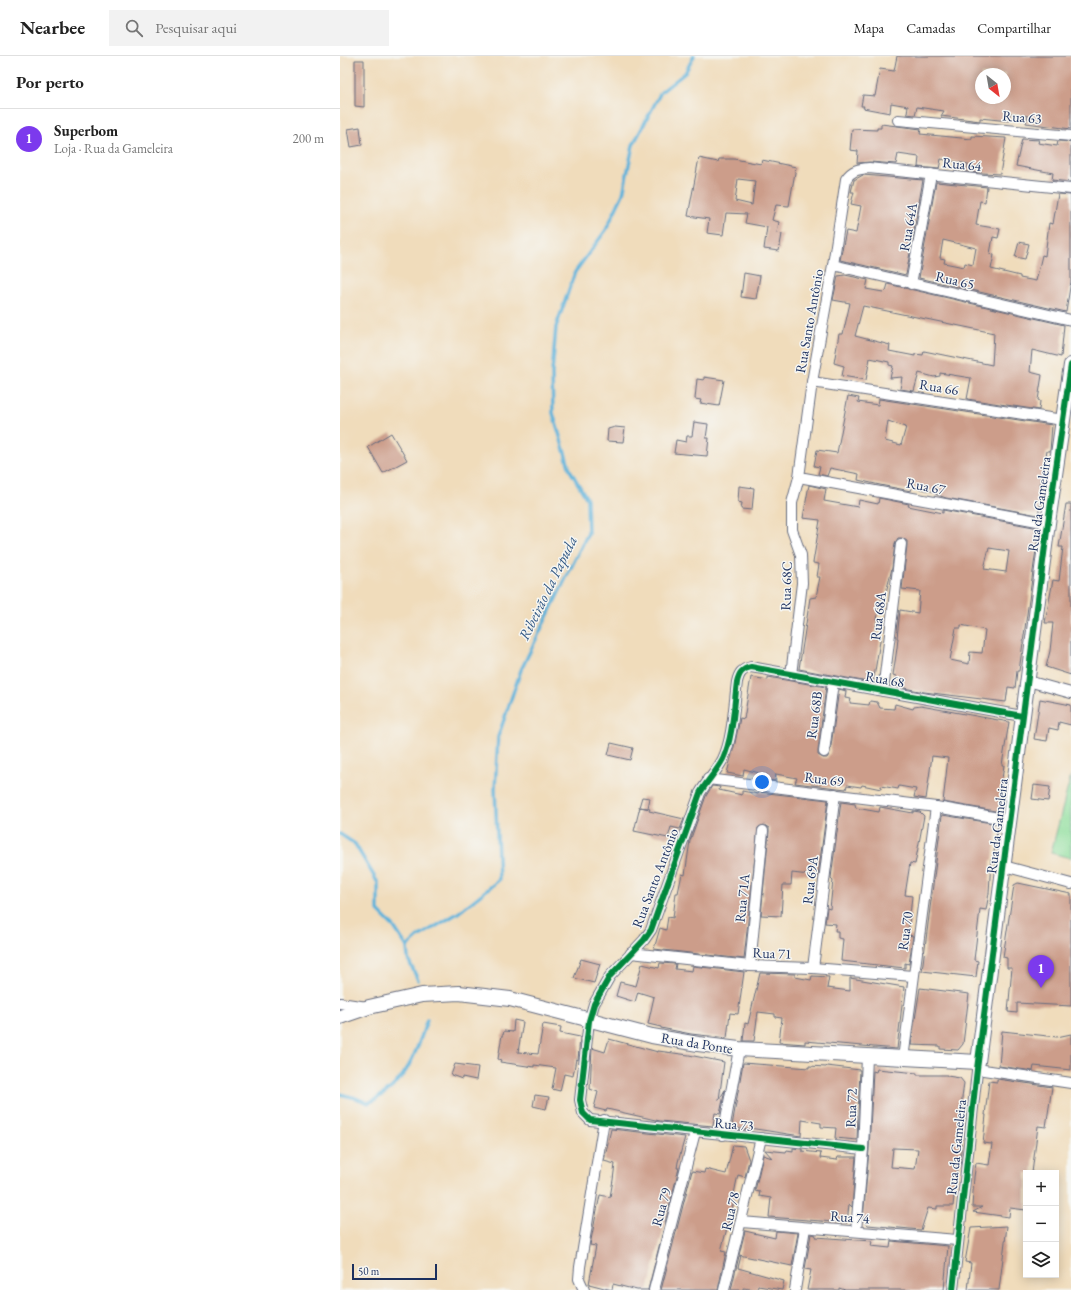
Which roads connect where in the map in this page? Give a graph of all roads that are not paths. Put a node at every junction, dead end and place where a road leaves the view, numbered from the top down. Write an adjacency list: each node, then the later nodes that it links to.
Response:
1 (898, 120): 2 (street, Rua 63)
2 (1071, 136)
3 (850, 172): 4 (street, Rua 64); 6 (street, Rua Santo Antônio)
4 (931, 174): 5 (street, Rua 64); 7 (street, Rua 64A)
5 (1071, 189)
6 (833, 266): 7 (street, Rua 65); 10 (street, Rua Santo Antônio)
7 (911, 284): 8 (street, Rua 65)
8 (1071, 320)
9 (1071, 365): 11 (street, Rua da Gameleira)
10 (812, 382): 11 (street, Rua 66); 12 (street, Rua Santo Antônio)
11 (1063, 420): 13 (street, Rua da Gameleira)
12 (799, 477): 13 (street, Rua 67); 16 (street, Rua 68C)
13 (1048, 523): 17 (street, Rua da Gameleira)
14 (901, 544): 19 (street, Rua 68A)
15 (744, 668): 16 (street, Rua 68); 23 (street, Rua Santo Antônio)
16 (791, 675): 18 (street, Rua 68)
17 (1028, 681): 20 (street); 21 (street, Rua da Gameleira)
18 (833, 682): 19 (street, Rua 68); 22 (street, Rua 68B)
19 (883, 691): 21 (street, Rua 68)
20 (1071, 693)
21 (1022, 716): 26 (street, Rua da Gameleira)
22 (824, 752)
23 (708, 778): 24 (street, Rua 69); 30 (street, Rua Santo Antônio)
24 (835, 794): 25 (street, Rua 69); 32 (street, Rua 69A)
25 (936, 807): 26 (street, Rua 69); 33 (street, Rua 70)
26 (1010, 820): 28 (street, Rua da Gameleira)
27 (763, 832): 31 (street, Rua 71A)
28 (1004, 866): 29 (street); 41 (street, Rua da Gameleira)
29 (1071, 884)
30 (631, 953): 31 (street, Rua 71); 37 (street, Rua Santo Antônio)
31 (750, 966): 32 (street, Rua 71)
32 (813, 968): 33 (street, Rua 71)
33 (913, 976): 40 (street, Rua 70)
34 (340, 1003): 35 (street)
35 (369, 1007): 36 (street, Rua da Ponte); 37 (street, Rua da Ponte)
36 (340, 1017)
37 (589, 1021): 38 (street, Rua da Ponte); 43 (street, Rua Santo Antônio)
38 (739, 1049): 39 (street, Rua da Ponte); 45 (street)
39 (867, 1057): 40 (street, Rua da Ponte); 47 (street, Rua 72)
40 (903, 1059): 41 (street, Rua da Ponte)
41 (977, 1065): 42 (street); 51 (street, Rua da Gameleira)
42 (1071, 1083)
43 (604, 1120): 44 (street, Rua 73); 52 (street)
44 (695, 1132): 45 (street, Rua 73); 53 (street, Rua 79)
45 (723, 1135): 46 (street, Rua 73)
46 (761, 1138): 47 (street, Rua 73); 48 (street, Rua 78)
47 (863, 1149): 50 (street, Rua 72)
48 (742, 1222): 49 (street, Rua 74); 54 (street, Rua 78)
49 (805, 1228): 50 (street, Rua 74); 55 (street)
50 (856, 1231): 51 (street, Rua 74)
51 (957, 1240): 56 (street, Rua da Gameleira)
52 (584, 1290)
53 (654, 1290)
54 (724, 1290)
55 (795, 1290)
56 (953, 1290)

